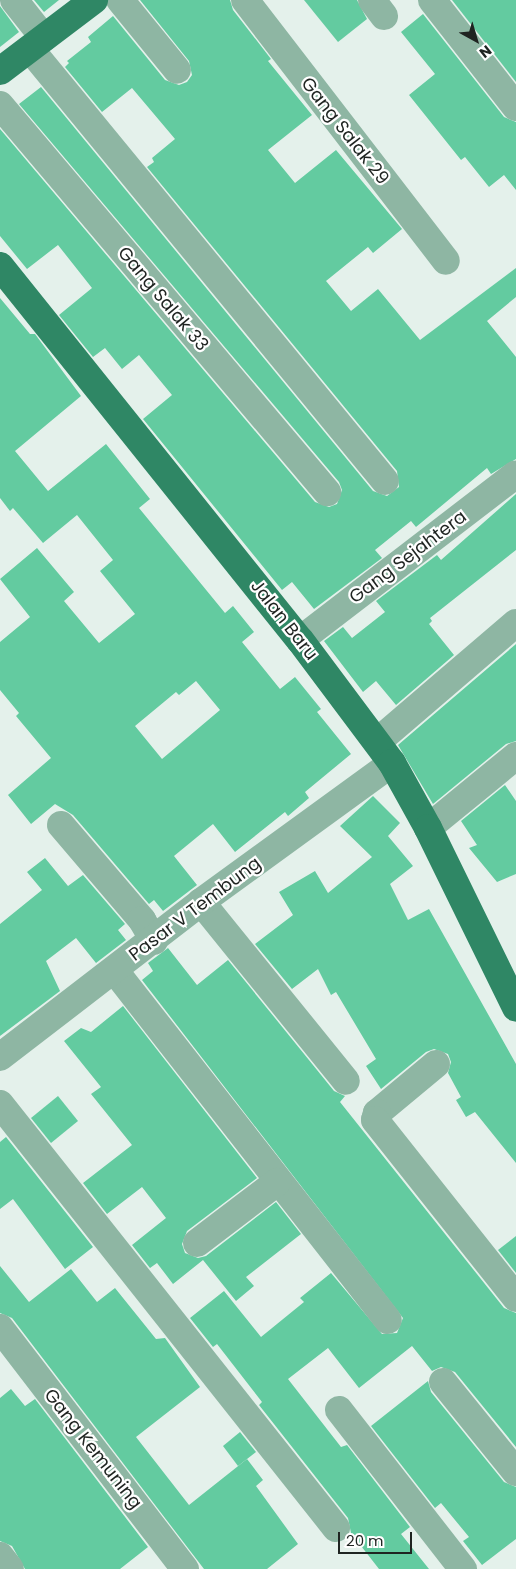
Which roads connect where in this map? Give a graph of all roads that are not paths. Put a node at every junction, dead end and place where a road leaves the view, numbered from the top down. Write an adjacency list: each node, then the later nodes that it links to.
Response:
1 (14, 0): 6 (street)
2 (94, 0): 6 (main road)
3 (120, 0): 7 (street)
4 (245, 0): 11 (street, Gang Salak 29)
5 (432, 0): 10 (street)
6 (37, 44): 8 (main road); 14 (street)
7 (177, 70)
8 (0, 71)
9 (0, 106): 15 (street, Gang Salak 33)
10 (516, 108)
11 (446, 261)
12 (0, 266): 17 (main road, Jalan Baru)
13 (516, 474): 17 (street, Gang Sejahtera)
14 (385, 481)
15 (327, 492)
16 (516, 624): 18 (street, Pasar V Tembung)
17 (300, 640): 18 (main road, Jalan Baru)
18 (384, 753): 21 (main road, Jalan Baru); 22 (street, Pasar V Tembung)
19 (516, 756): 21 (street)
20 (61, 825): 23 (street)
21 (428, 828): 25 (main road, Jalan Baru)
22 (201, 902): 23 (street, Pasar V Tembung); 28 (street)
23 (154, 941): 24 (street, Pasar V Tembung)
24 (115, 971): 26 (street, Pasar V Tembung); 30 (street)
25 (516, 1008)
26 (4, 1045)
27 (436, 1064): 32 (street)
28 (346, 1080)
29 (0, 1104): 38 (street)
30 (277, 1182): 31 (street); 33 (street)
31 (197, 1242)
32 (516, 1298)
33 (388, 1320)
34 (0, 1328): 41 (street, Gang Kemuning)
35 (443, 1382): 37 (street)
36 (340, 1410): 42 (street)
37 (516, 1472)
38 (336, 1528)
39 (0, 1556): 40 (street)
40 (10, 1569)
41 (185, 1569)
42 (463, 1569)

